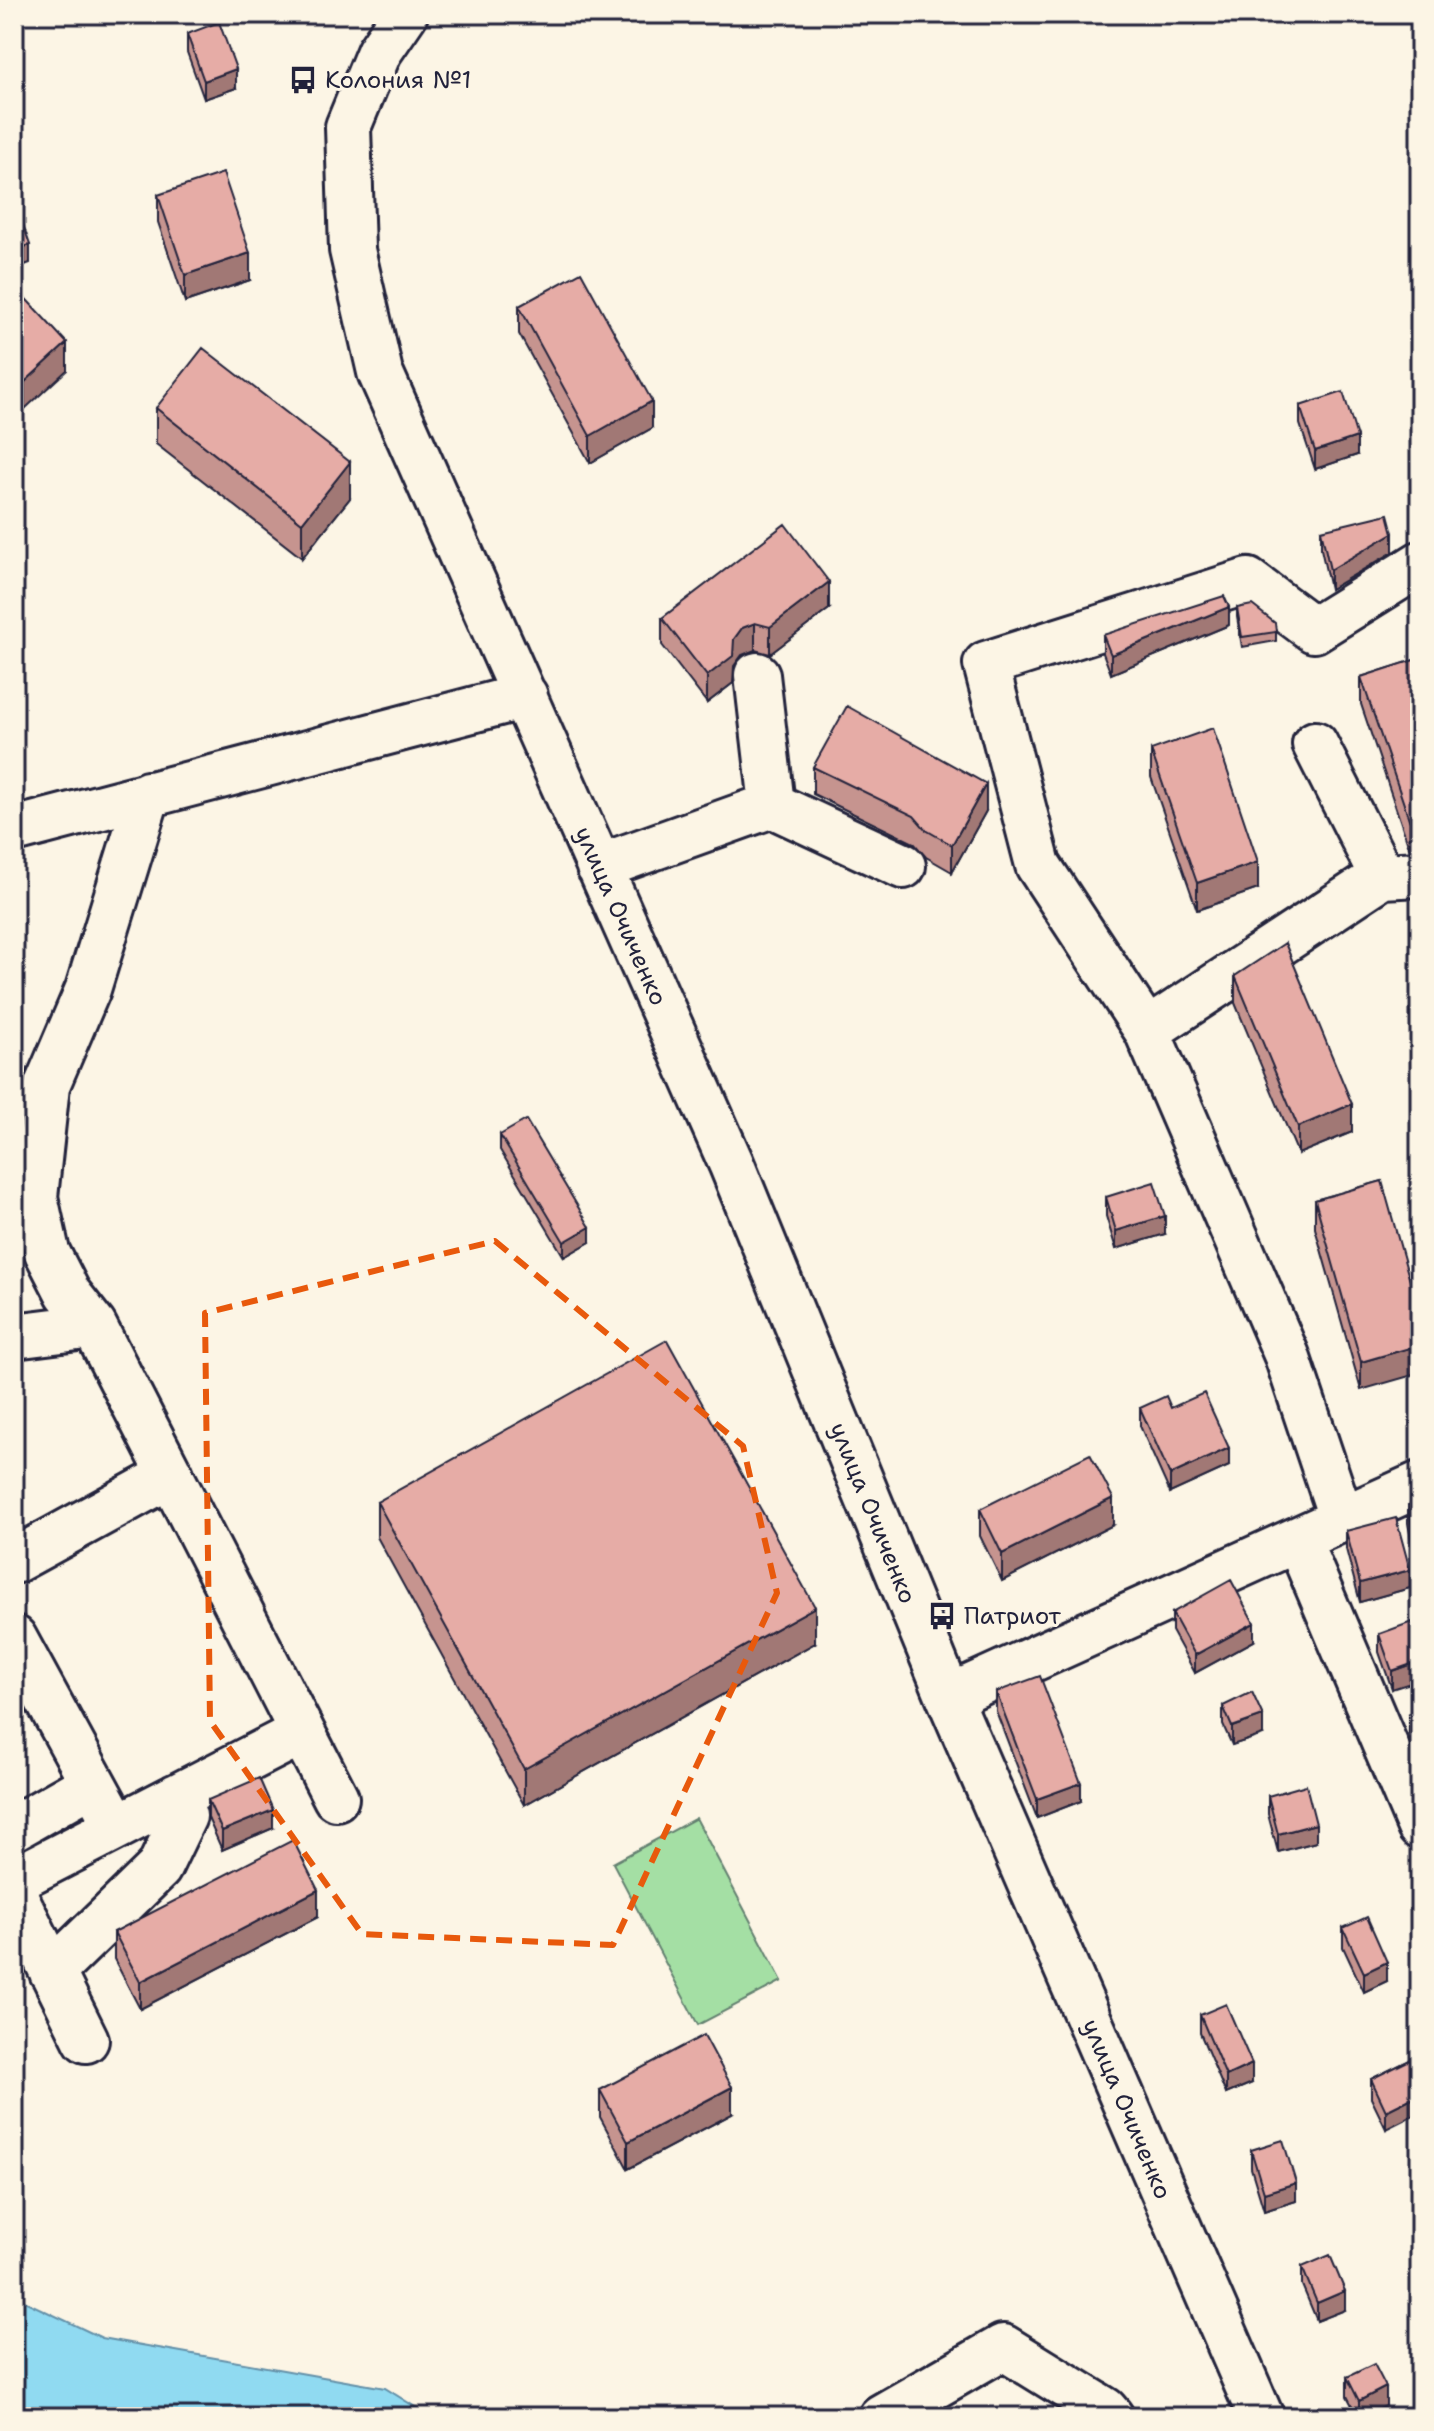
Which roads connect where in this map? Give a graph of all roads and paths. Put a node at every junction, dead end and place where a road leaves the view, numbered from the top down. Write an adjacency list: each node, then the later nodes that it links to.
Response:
1 (405, 14): 2 (street, улица Очиченко)
2 (371, 33): 5 (street, улица Очиченко)
3 (1420, 564): 13 (street)
4 (757, 675): 8 (street)
5 (525, 696): 7 (street); 11 (street, улица Очиченко)
6 (1315, 744): 12 (street)
7 (148, 794): 9 (street); 14 (street)
8 (772, 805): 10 (street); 11 (street)
9 (14, 830)
10 (903, 866)
11 (599, 867): 22 (street, улица Очиченко)
12 (1401, 875): 13 (street)
13 (1147, 1031): 18 (street)
14 (94, 1326): 15 (street); 16 (street)
15 (14, 1336)
16 (171, 1475): 20 (street); 23 (street)
17 (1420, 1484): 18 (street)
18 (1342, 1520): 19 (street)
19 (1298, 1540): 22 (street); 28 (street)
20 (14, 1561)
21 (14, 1638): 24 (street)
22 (949, 1697): 36 (street, улица Очиченко)
23 (302, 1732): 25 (street); 26 (street)
24 (93, 1783): 27 (street); 29 (street)
25 (177, 1796): 27 (street); 32 (street)
26 (336, 1798)
27 (117, 1827): 30 (street)
28 (1420, 1827)
29 (14, 1828)
30 (14, 1880)
31 (14, 1894): 32 (street)
32 (52, 1972): 33 (street)
33 (86, 2040)
34 (881, 2417): 35 (street)
35 (1111, 2417)
36 (1261, 2417)

